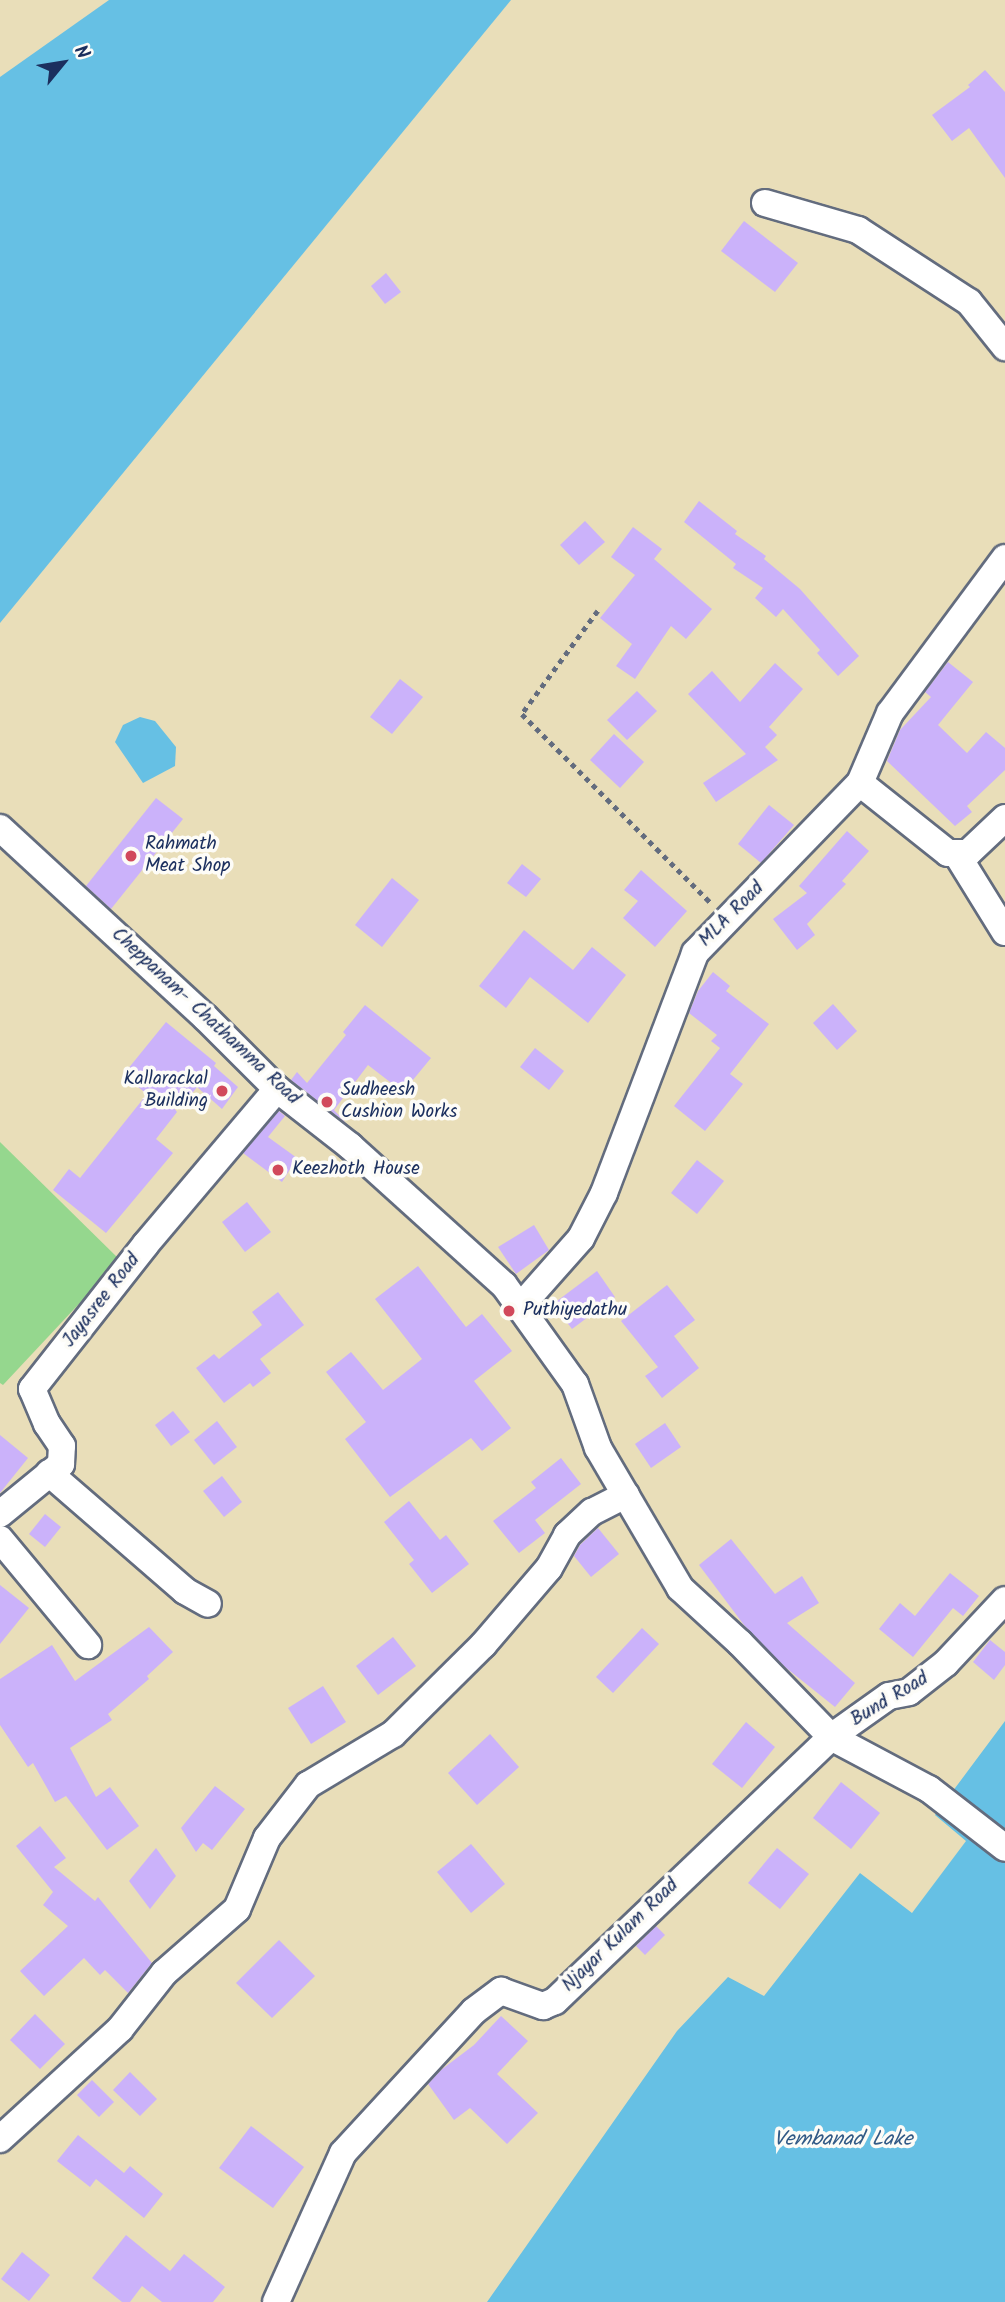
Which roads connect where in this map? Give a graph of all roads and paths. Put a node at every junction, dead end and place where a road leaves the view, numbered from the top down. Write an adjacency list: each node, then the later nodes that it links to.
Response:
1 (765, 203): 2 (street)
2 (1005, 347)
3 (1005, 558): 5 (street, MLA Road)
4 (598, 611): 9 (path)
5 (860, 783): 8 (street); 9 (street, MLA Road)
6 (1005, 818): 8 (street)
7 (0, 828): 11 (street, Cheppanam- Chathamma Road)
8 (956, 853): 10 (street)
9 (729, 919): 12 (street, MLA Road)
10 (1005, 932)
11 (277, 1089): 12 (street, Cheppanam- Chathamma Road); 13 (street, Jayasree Road)
12 (520, 1307): 14 (street, Cheppanam- Chathamma Road)
13 (50, 1473): 15 (street); 18 (street)
14 (626, 1495): 20 (street, Cheppanam- Chathamma Road); 22 (street)
15 (0, 1514)
16 (0, 1539): 19 (street)
17 (1005, 1600): 20 (street, Bund Road)
18 (208, 1604)
19 (88, 1645)
20 (831, 1737): 21 (street, Cheppanam- Chathamma Road); 23 (street, Njayar Kulam Road)
21 (1005, 1848)
22 (0, 2139)
23 (276, 2302)

